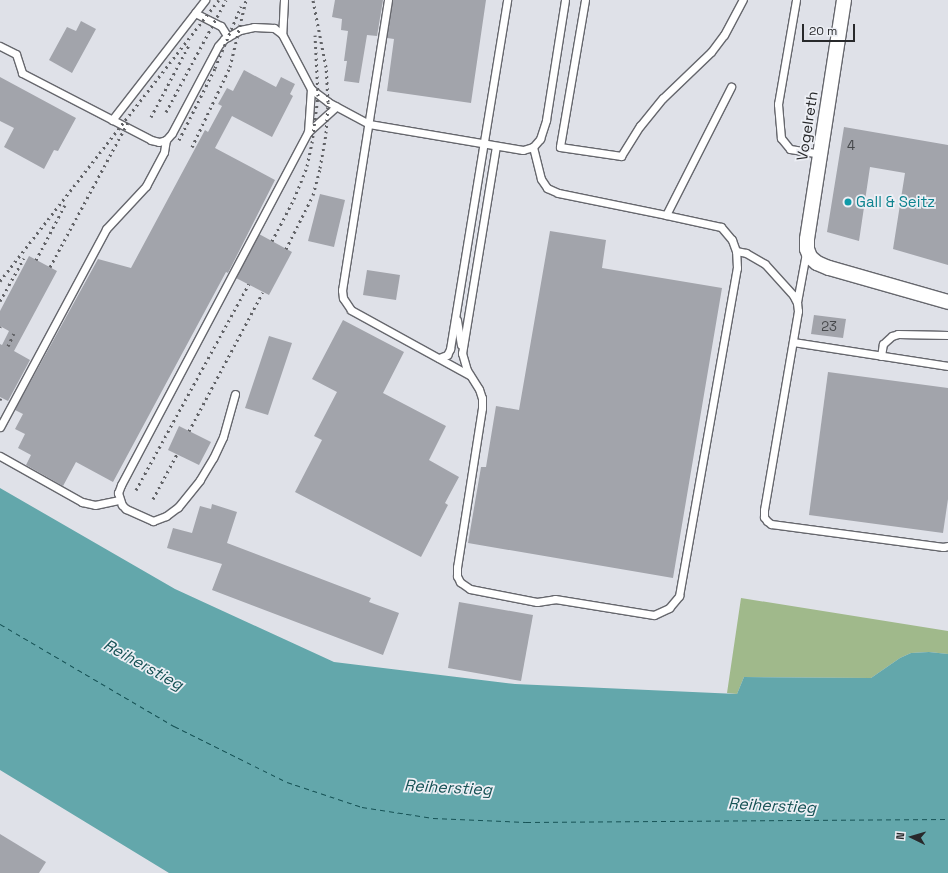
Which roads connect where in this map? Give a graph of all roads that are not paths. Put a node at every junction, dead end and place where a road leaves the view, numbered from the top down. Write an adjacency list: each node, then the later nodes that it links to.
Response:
1 (205, 0): 10 (lane)
2 (284, 0): 11 (lane)
3 (388, 0): 18 (lane)
4 (507, 0): 21 (lane)
5 (565, 0): 23 (lane)
6 (585, 0): 9 (lane)
7 (796, 0): 24 (lane)
8 (844, 0): 24 (street, Vogelreth)
9 (741, 2)
10 (195, 13): 12 (lane); 17 (lane)
11 (282, 34): 12 (lane); 15 (lane)
12 (228, 37): 20 (lane)
13 (0, 46): 17 (lane)
14 (731, 87): 25 (lane)
15 (311, 89): 16 (lane); 19 (lane)
16 (336, 107): 18 (lane); 19 (lane)
17 (112, 120): 20 (lane)
18 (369, 124): 21 (lane); 35 (lane)
19 (308, 132): 41 (lane)
20 (166, 140): 39 (lane)
21 (482, 144): 22 (lane); 30 (lane)
22 (496, 146): 23 (lane); 33 (lane)
23 (533, 146): 25 (lane)
24 (820, 154): 27 (street, Vogelreth)
25 (666, 215): 26 (lane)
26 (736, 251): 29 (lane); 37 (lane)
27 (808, 253): 28 (street); 29 (lane)
28 (948, 302)
29 (797, 303): 32 (lane)
30 (456, 308): 33 (lane); 35 (lane)
31 (948, 335): 34 (lane)
32 (792, 342): 34 (lane); 42 (lane)
33 (462, 353): 37 (lane)
34 (880, 356): 36 (lane)
35 (439, 358): 37 (lane)
36 (948, 366)
37 (471, 376)
38 (235, 394): 41 (lane)
39 (0, 427)
40 (0, 456): 41 (lane)
41 (119, 500)
42 (948, 546)

